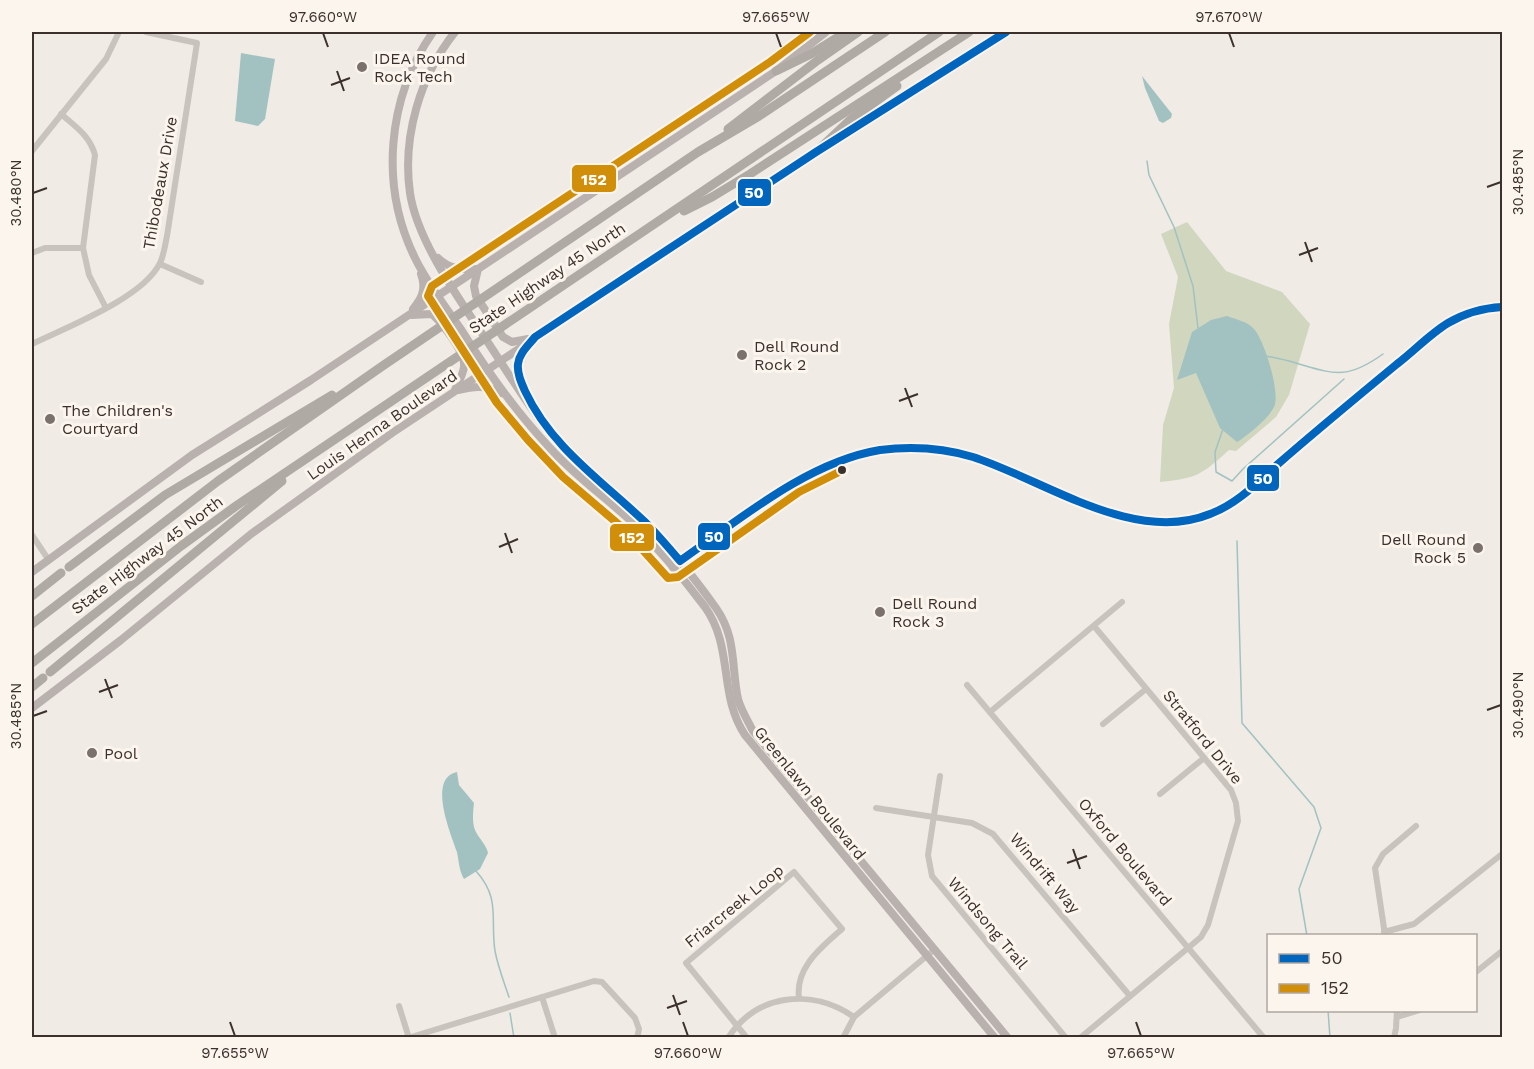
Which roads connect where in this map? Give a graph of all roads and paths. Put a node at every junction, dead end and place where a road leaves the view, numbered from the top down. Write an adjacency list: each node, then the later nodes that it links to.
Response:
1 (119, 32): 14 (street)
2 (146, 32): 23 (street, Thibodeaux Drive)
3 (433, 32): 22 (main road, Greenlawn Boulevard)
4 (455, 32): 20 (main road, Greenlawn Boulevard)
5 (826, 32): 13 (main road)
6 (846, 32): 13 (highway)
7 (858, 32): 16 (highway)
8 (885, 32): 16 (highway, State Highway 45 North)
9 (939, 32): 18 (highway, State Highway 45 North)
10 (969, 32): 18 (highway)
11 (978, 32): 17 (highway)
12 (1006, 32): 17 (main road, Louis Henna Boulevard)
13 (776, 71): 24 (main road)
14 (61, 114): 15 (street); 19 (street)
15 (32, 151)
16 (698, 152): 34 (highway, State Highway 45 North)
17 (816, 152): 31 (main road, Louis Henna Boulevard)
18 (652, 226): 41 (highway, State Highway 45 North)
19 (83, 248): 21 (street); 29 (street)
20 (431, 252): 24 (main road); 26 (main road, Greenlawn Boulevard)
21 (32, 254)
22 (416, 261): 27 (main road, Greenlawn Boulevard); 30 (main road)
23 (160, 264): 25 (street); 29 (street, Thibodeaux Drive)
24 (478, 269): 26 (main road); 31 (main road)
25 (201, 282)
26 (451, 287): 27 (main road); 33 (main road, Greenlawn Boulevard)
27 (438, 295): 30 (main road); 35 (main road, Greenlawn Boulevard)
28 (1503, 307): 44 (street)
29 (106, 308): 32 (street, Thibodeaux Drive)
30 (406, 316): 36 (main road); 43 (main road)
31 (535, 338): 33 (main road, Louis Henna Boulevard); 38 (main road)
32 (32, 344)
33 (500, 360): 35 (main road, Louis Henna Boulevard); 38 (main road, Greenlawn Boulevard)
34 (381, 367): 47 (highway); 49 (highway, State Highway 45 North)
35 (486, 369): 36 (main road, Louis Henna Boulevard); 37 (main road, Greenlawn Boulevard)
36 (454, 391): 37 (main road); 55 (main road, Louis Henna Boulevard)
37 (506, 397): 39 (main road, Greenlawn Boulevard)
38 (528, 401): 40 (main road, Greenlawn Boulevard)
39 (550, 449): 40 (main road); 45 (main road, Greenlawn Boulevard)
40 (571, 456): 44 (main road, Greenlawn Boulevard)
41 (239, 510): 51 (highway, State Highway 45 North); 53 (highway)
42 (32, 535): 43 (street)
43 (48, 559): 46 (main road)
44 (680, 561): 45 (street); 67 (main road, Greenlawn Boulevard)
45 (672, 568): 69 (main road, Greenlawn Boulevard)
46 (32, 572)
47 (32, 596)
48 (1122, 602): 50 (street)
49 (32, 624)
50 (1094, 626): 54 (street, Stratford Drive); 56 (street)
51 (32, 663)
52 (967, 685): 56 (street, Oxford Boulevard)
53 (32, 687)
54 (1146, 689): 57 (street); 58 (street, Stratford Drive)
55 (32, 708)
56 (990, 712): 66 (street, Oxford Boulevard)
57 (1103, 724)
58 (1204, 758): 60 (street); 66 (street, Stratford Drive)
59 (940, 776): 62 (street, Windsong Trail)
60 (1160, 794)
61 (876, 808): 62 (street, Windrift Way)
62 (933, 818): 71 (street, Windrift Way); 86 (street, Windsong Trail)
63 (1416, 826): 65 (street)
64 (1503, 854): 65 (street)
65 (1385, 934)
66 (1188, 948): 71 (street, Stratford Drive); 88 (street, Oxford Boulevard)
67 (935, 949): 69 (street); 85 (main road, Greenlawn Boulevard)
68 (1503, 951): 70 (street)
69 (927, 956): 76 (street); 84 (main road, Greenlawn Boulevard)
70 (1477, 971)
71 (1130, 996): 87 (street, Stratford Drive)
72 (542, 997): 78 (street); 79 (street); 80 (street)
73 (799, 998): 76 (street); 77 (street); 77 (street, Friarcreek Loop)
74 (399, 1006): 78 (street)
75 (1397, 1014): 89 (street)
76 (854, 1017): 83 (street)
77 (737, 1025): 81 (street); 82 (street)
78 (408, 1037)
79 (555, 1038)
80 (637, 1038)
81 (728, 1038)
82 (747, 1038)
83 (843, 1038)
84 (995, 1038)
85 (1008, 1038)
86 (1066, 1038)
87 (1080, 1038)
88 (1264, 1038)
89 (1394, 1038)

